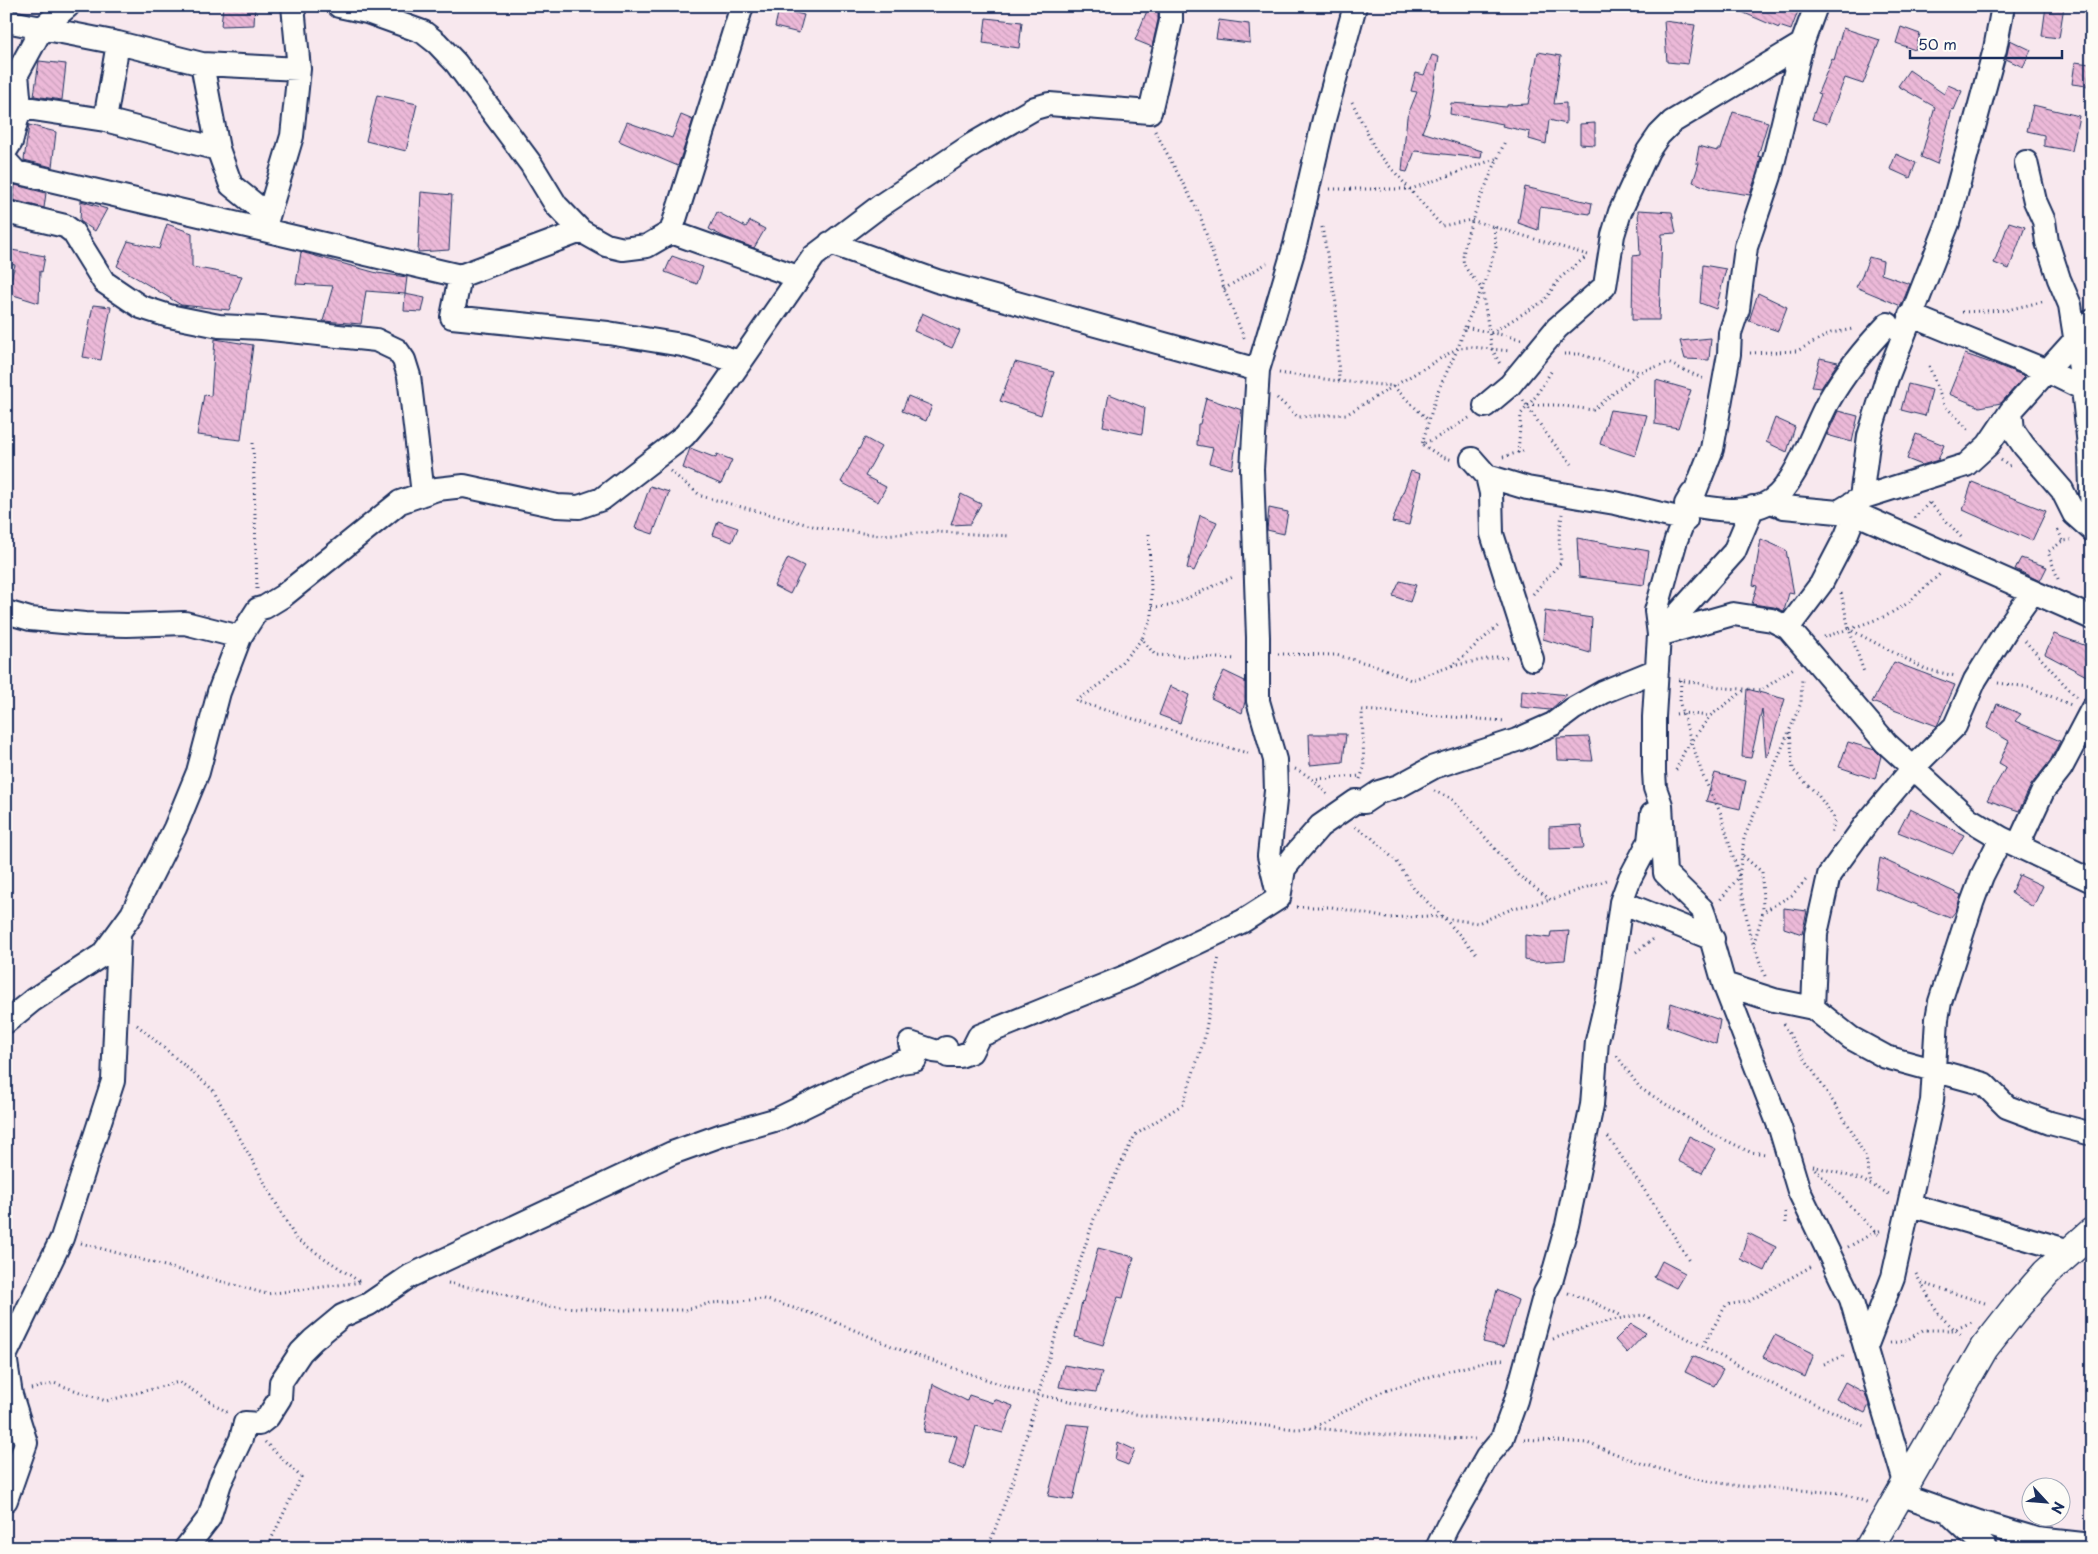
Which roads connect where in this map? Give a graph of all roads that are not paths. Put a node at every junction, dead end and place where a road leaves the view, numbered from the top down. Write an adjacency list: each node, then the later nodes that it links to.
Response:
1 (68, 6): 11 (street)
2 (293, 6): 15 (street)
3 (339, 6): 9 (street)
4 (742, 6): 26 (street)
5 (1171, 6): 27 (street)
6 (1355, 6): 35 (street)
7 (1816, 6): 13 (street)
8 (2003, 6): 30 (street)
9 (366, 9): 25 (street)
10 (6, 21): 11 (street)
11 (42, 28): 12 (street); 16 (street)
12 (118, 43): 14 (street); 18 (street)
13 (1802, 44): 38 (street); 43 (street)
14 (202, 64): 15 (street); 19 (street)
15 (299, 69): 24 (street)
16 (12, 73): 17 (street)
17 (20, 107): 18 (street); 20 (street)
18 (105, 120): 19 (street)
19 (218, 149): 24 (street)
20 (6, 150)
21 (6, 161): 24 (street)
22 (2026, 162): 33 (street)
23 (6, 212): 42 (street)
24 (266, 222): 28 (street)
25 (581, 231): 26 (street); 28 (street)
26 (671, 232): 29 (street)
27 (830, 243): 29 (street); 35 (street)
28 (460, 276): 34 (street)
29 (798, 277): 34 (street)
30 (1910, 316): 36 (street); 45 (street)
31 (2092, 321): 33 (street)
32 (1888, 324): 44 (street)
33 (2076, 339): 36 (street); 37 (street)
34 (740, 362): 42 (street)
35 (1258, 370): 61 (street)
36 (2047, 371): 37 (street); 39 (street)
37 (2088, 390): 46 (street)
38 (1485, 406)
39 (2011, 411): 45 (street); 47 (street)
40 (1472, 459): 41 (street)
41 (1487, 476): 43 (street); 54 (street)
42 (423, 494): 52 (street)
43 (1691, 504): 44 (street); 51 (street)
44 (1761, 504): 45 (street); 51 (street)
45 (1851, 508): 48 (street); 53 (street)
46 (2092, 520)
47 (2082, 535)
48 (2033, 592): 50 (street); 57 (street)
49 (6, 612): 52 (street)
50 (2092, 618)
51 (1659, 635): 53 (street); 55 (street)
52 (240, 637): 63 (street)
53 (1798, 645): 57 (street)
54 (1532, 659)
55 (1657, 670): 58 (street); 61 (street)
56 (2092, 709): 59 (street)
57 (1913, 768): 59 (street); 66 (street)
58 (1659, 796): 62 (street); 64 (street)
59 (2009, 842): 60 (street); 68 (street)
60 (2092, 880)
61 (1278, 898): 80 (street)
62 (1621, 902): 64 (street); 81 (street)
63 (119, 934): 67 (street); 74 (street)
64 (1713, 939): 65 (street)
65 (1724, 984): 66 (street); 73 (street)
66 (1813, 1008): 68 (street)
67 (6, 1022)
68 (1934, 1071): 69 (street); 70 (street)
69 (2092, 1134)
70 (1908, 1214): 72 (street); 73 (street)
71 (2092, 1232): 72 (street)
72 (2070, 1251): 76 (street)
73 (1866, 1347): 76 (street)
74 (6, 1354)
75 (6, 1362): 77 (street)
76 (1899, 1497): 78 (street); 82 (street)
77 (6, 1500)
78 (1947, 1511): 79 (street); 83 (street)
79 (2092, 1545)
80 (186, 1548)
81 (1437, 1548)
82 (1869, 1548)
83 (1986, 1548)

